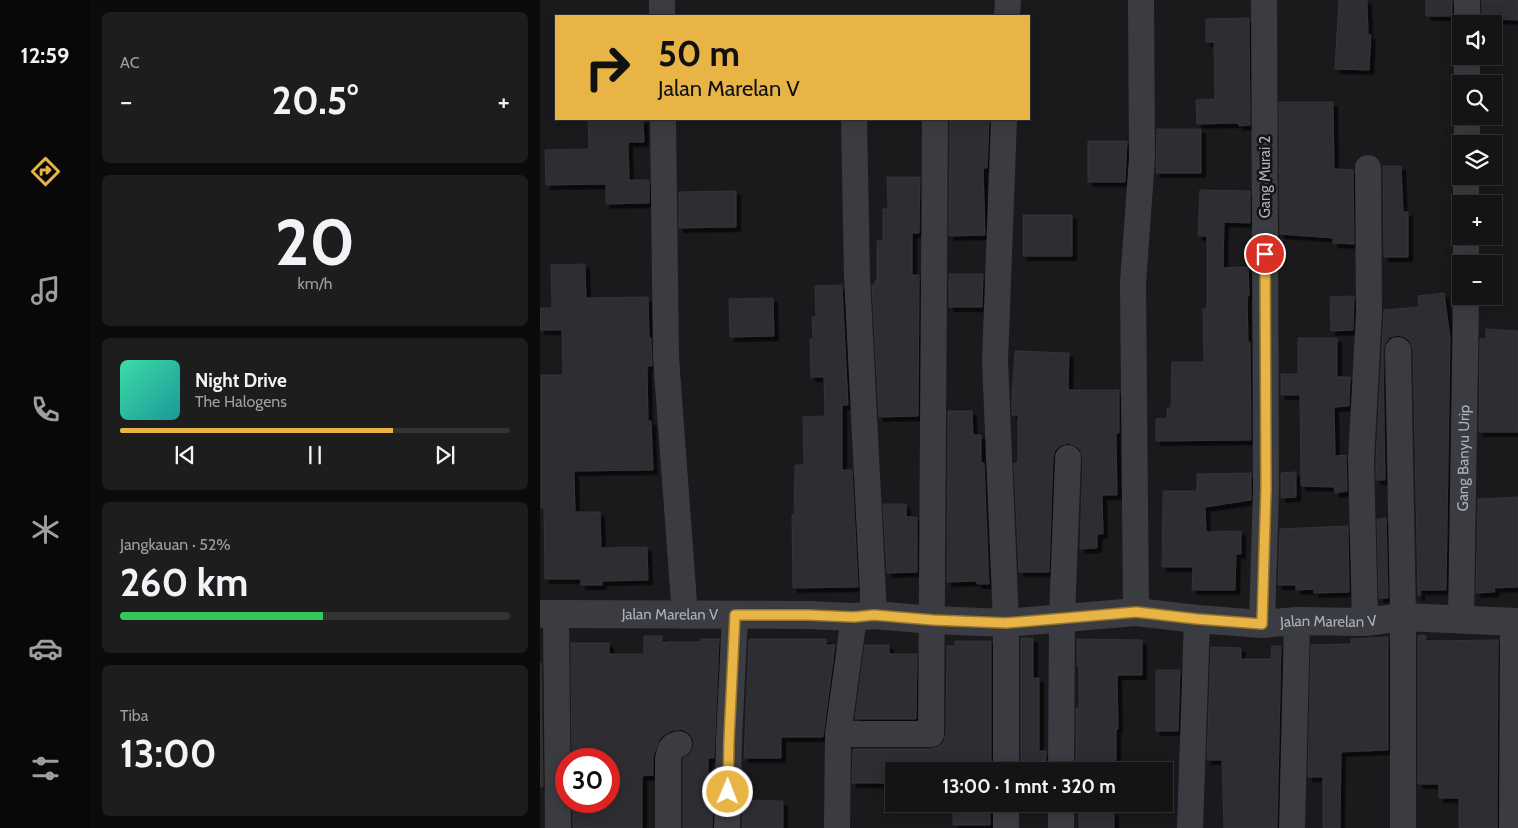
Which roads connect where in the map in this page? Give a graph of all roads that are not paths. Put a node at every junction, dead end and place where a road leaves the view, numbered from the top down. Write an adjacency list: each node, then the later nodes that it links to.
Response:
1 (662, 0): 6 (street)
2 (1008, 0): 7 (street)
3 (1141, 0): 18 (street)
4 (1264, 0): 31 (street, Gang Murai 2)
5 (1467, 0): 8 (street)
6 (662, 15)
7 (1007, 15)
8 (1468, 15)
9 (663, 120): 20 (street)
10 (854, 120): 21 (street)
11 (935, 120): 26 (street)
12 (1004, 120): 30 (street)
13 (1368, 168): 28 (street)
14 (1466, 305): 25 (street, Gang Banyu Urip)
15 (1398, 350): 22 (street)
16 (1068, 458): 23 (street)
17 (544, 610): 20 (street, Jalan Marelan V); 38 (street)
18 (1136, 612): 23 (street, Jalan Marelan V); 24 (street, Jalan Marelan V)
19 (735, 615): 20 (street, Jalan Marelan V); 21 (street, Jalan Marelan V); 40 (street)
20 (685, 616)
21 (864, 616): 26 (street, Jalan Marelan V); 32 (street)
22 (1403, 617): 25 (street, Jalan Marelan V); 28 (street, Jalan Marelan V); 46 (street)
23 (1062, 618): 30 (street, Jalan Marelan V); 35 (street)
24 (1197, 619): 31 (street, Jalan Marelan V); 44 (street)
25 (1461, 619): 29 (street, Jalan Marelan V)
26 (933, 620): 30 (street, Jalan Marelan V); 32 (street)
27 (1297, 621): 28 (street, Jalan Marelan V); 31 (street, Jalan Marelan V); 45 (street)
28 (1365, 622)
29 (1516, 622): 47 (street)
30 (1006, 623): 34 (street)
31 (1262, 624)
32 (838, 734): 41 (street)
33 (679, 744): 39 (street)
34 (1006, 762)
35 (1061, 762)
36 (1006, 812): 42 (street)
37 (1061, 812): 43 (street)
38 (558, 828)
39 (668, 828)
40 (728, 828)
41 (837, 828)
42 (1006, 828)
43 (1061, 828)
44 (1190, 828)
45 (1292, 828)
46 (1403, 828)
47 (1512, 828)

